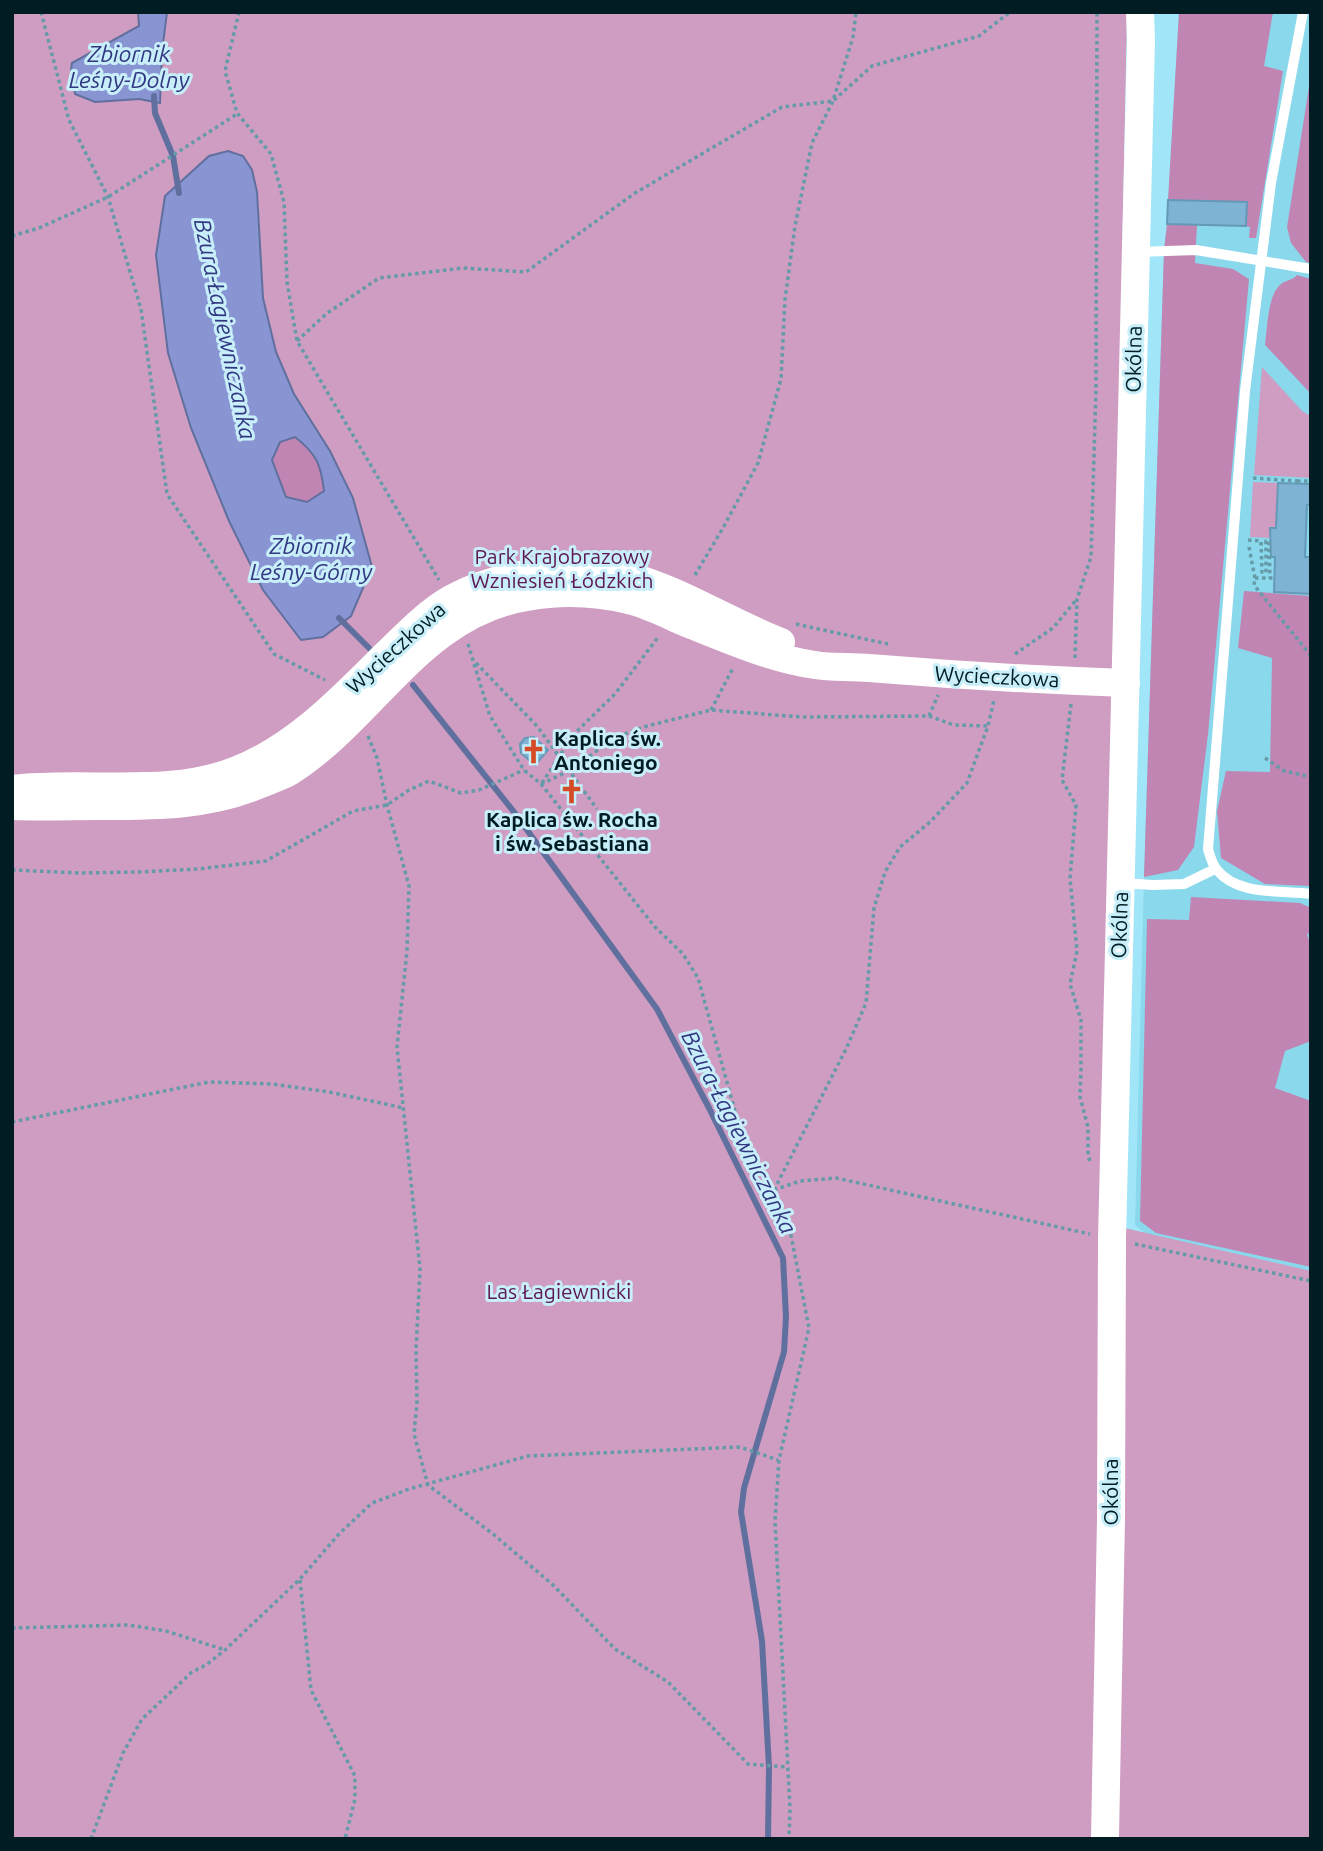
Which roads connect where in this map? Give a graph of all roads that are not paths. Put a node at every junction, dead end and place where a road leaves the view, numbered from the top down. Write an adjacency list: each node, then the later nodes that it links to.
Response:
1 (1140, 12): 3 (street, Okólna)
2 (1303, 12): 4 (lane)
3 (1136, 252): 4 (lane); 7 (street, Okólna)
4 (1261, 261): 5 (lane); 10 (lane)
5 (1311, 269)
6 (456, 610): 7 (street, Wycieczkowa); 8 (street, Wycieczkowa); 9 (street, Wycieczkowa)
7 (1126, 683): 11 (street, Okólna)
8 (12, 789)
9 (12, 806)
10 (1215, 869): 11 (lane); 12 (lane)
11 (1122, 883): 13 (street, Okólna)
12 (1311, 894)
13 (1105, 1839)

